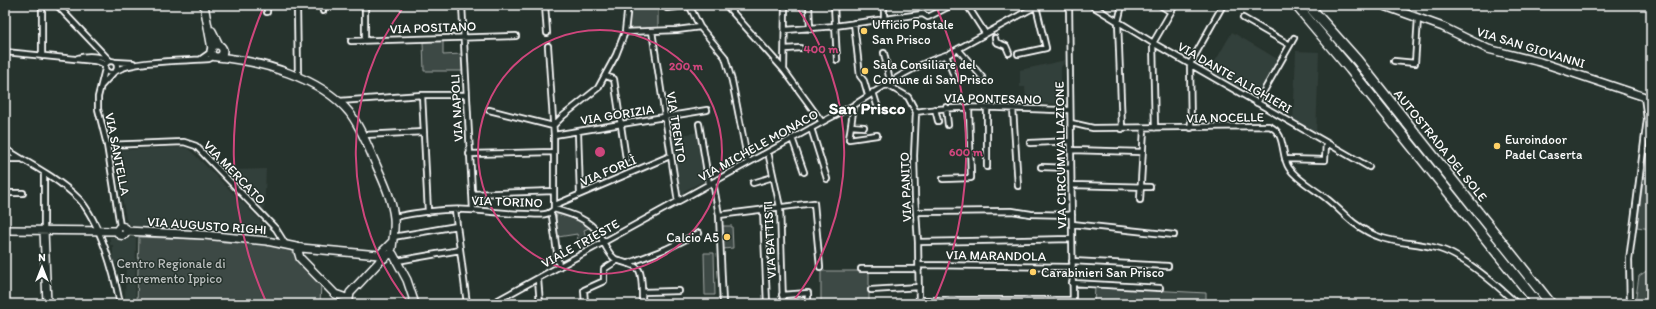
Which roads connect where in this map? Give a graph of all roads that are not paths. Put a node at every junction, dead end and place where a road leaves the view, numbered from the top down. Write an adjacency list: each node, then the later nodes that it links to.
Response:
1 (42, 5): 66 (street)
2 (57, 5): 70 (street)
3 (204, 5): 61 (street)
4 (208, 5): 56 (street)
5 (267, 5): 32 (street)
6 (297, 5): 77 (street)
7 (322, 5): 31 (street)
8 (365, 5): 51 (street)
9 (462, 5): 48 (street, VIA NAPOLI)
10 (544, 5): 45 (street)
11 (628, 5): 44 (street)
12 (726, 5): 75 (street)
13 (785, 5): 42 (street)
14 (809, 5): 41 (street)
15 (834, 5): 39 (street)
16 (884, 5): 36 (street)
17 (952, 5): 36 (street)
18 (967, 5): 46 (street)
19 (1068, 5): 99 (street, VIA CIRCUMVALLAZIONE)
20 (1091, 5): 37 (street, VIA DANTE ALIGHIERI)
21 (1122, 5): 37 (street)
22 (1160, 5): 33 (street)
23 (1175, 5): 33 (street)
24 (1223, 5): 73 (street)
25 (1296, 5): 226 (highway, AUTOSTRADA DEL SOLE)
26 (1308, 5): 227 (highway, AUTOSTRADA DEL SOLE)
27 (1382, 5): 35 (street, VIA SAN GIOVANNI)
28 (689, 6): 30 (street); 40 (street)
29 (1037, 6): 46 (street, VIA MICHELE MONACO); 64 (street)
30 (667, 8)
31 (322, 11)
32 (267, 12)
33 (1171, 12): 53 (street)
34 (1243, 18): 54 (street)
35 (1418, 18): 71 (street); 87 (street, VIA SAN GIOVANNI)
36 (884, 19): 38 (street)
37 (1118, 22): 53 (street, VIA DANTE ALIGHIERI); 117 (street)
38 (854, 23): 39 (street); 86 (street)
39 (834, 26): 41 (street); 69 (street)
40 (700, 27): 43 (street); 139 (street)
41 (810, 29): 42 (street)
42 (786, 30): 58 (street)
43 (652, 31): 44 (street); 103 (street, VIA TRENTO)
44 (625, 32): 78 (street)
45 (547, 33)
46 (985, 33): 59 (street, VIA MICHELE MONACO)
47 (516, 36): 48 (street, VIA POSITANO)
48 (464, 37): 51 (street, VIA POSITANO); 85 (street, VIA NAPOLI)
49 (995, 38): 63 (street)
50 (1294, 38): 54 (street)
51 (365, 40): 52 (street, VIA POSITANO)
52 (351, 41)
53 (1153, 43): 73 (street, VIA DANTE ALIGHIERI); 115 (street)
54 (1290, 45): 89 (street)
55 (548, 46): 110 (street)
56 (221, 47): 61 (street); 61 (street); 68 (street)
57 (800, 48): 58 (street)
58 (786, 49): 75 (street)
59 (958, 49): 65 (street, VIA MICHELE MONACO); 79 (street)
60 (5, 52): 66 (street)
61 (214, 53): 68 (street); 72 (street)
62 (884, 53): 81 (street)
63 (1009, 53)
64 (1018, 54)
65 (946, 55): 80 (street); 81 (street, VIA MICHELE MONACO)
66 (42, 56): 67 (street)
67 (77, 58): 70 (street); 74 (street)
68 (239, 59): 77 (street)
69 (837, 60)
70 (112, 61): 72 (street); 74 (street); 76 (street)
71 (1394, 62)
72 (141, 64): 76 (street)
73 (1190, 64): 89 (street, VIA DANTE ALIGHIERI); 116 (street)
74 (105, 68): 76 (street); 82 (street, VIA SANTELLA)
75 (784, 70): 105 (street)
76 (115, 72): 82 (street)
77 (298, 76): 88 (street)
78 (606, 76): 108 (street); 110 (street)
79 (982, 77)
80 (955, 79)
81 (888, 83): 83 (street, VIA MICHELE MONACO); 101 (street)
82 (101, 86): 127 (street, VIA SANTELLA)
83 (873, 92): 86 (street, VIA MICHELE MONACO); 91 (street)
84 (422, 95): 85 (street); 88 (street); 118 (street)
85 (466, 95): 133 (street, VIA NAPOLI)
86 (868, 95): 90 (street, VIA MICHELE MONACO)
87 (1649, 100): 100 (street); 100 (street)
88 (339, 101): 121 (street)
89 (1258, 103): 126 (street, VIA DANTE ALIGHIERI)
90 (854, 105): 105 (street, VIA MICHELE MONACO); 111 (street)
91 (877, 105)
92 (946, 107): 93 (street, VIA PONTESANO); 95 (street, VIA PONTESANO); 109 (street)
93 (969, 107): 94 (street, VIA PONTESANO); 148 (street)
94 (987, 108): 96 (street, VIA PONTESANO); 140 (street)
95 (935, 109): 101 (street, VIA PONTESANO); 104 (street)
96 (1013, 109): 99 (street, VIA PONTESANO); 152 (street)
97 (489, 110): 110 (street)
98 (707, 110): 103 (street, VIA GORIZIA)
99 (1070, 110): 106 (street, VIA CIRCUMVALLAZIONE)
100 (1646, 110): 102 (street)
101 (916, 112): 168 (street, VIA PANITO)
102 (1649, 117): 228 (street)
103 (664, 118): 108 (street, VIA GORIZIA); 134 (street, VIA TRENTO)
104 (938, 121)
105 (822, 122): 113 (street, VIA MICHELE MONACO)
106 (1071, 123): 117 (street, VIA NOCELLE); 124 (street, VIA CIRCUMVALLAZIONE)
107 (699, 124): 149 (street)
108 (621, 125): 119 (street, VIA GORIZIA); 137 (street)
109 (948, 125)
110 (553, 126): 122 (street)
111 (851, 126): 112 (street); 120 (street)
112 (864, 127)
113 (811, 128): 123 (street, VIA MICHELE MONACO); 147 (street)
114 (1144, 128): 115 (street, VIA NOCELLE); 117 (street, VIA NOCELLE); 132 (street)
115 (1155, 128): 116 (street, VIA NOCELLE)
116 (1191, 128): 138 (street, VIA NOCELLE)
117 (1122, 129)
118 (424, 132): 121 (street); 167 (street)
119 (578, 132): 122 (street, VIA GORIZIA); 159 (street)
120 (877, 134)
121 (363, 135): 172 (street)
122 (554, 135): 130 (street)
123 (792, 138): 131 (street, VIA MICHELE MONACO); 144 (street)
124 (1071, 141): 125 (street); 129 (street, VIA CIRCUMVALLAZIONE)
125 (1030, 143)
126 (1326, 143): 138 (street); 142 (street, VIA DANTE ALIGHIERI)
127 (106, 145): 175 (street, VIA SANTELLA); 184 (street, VIA MERCATO)
128 (5, 150): 136 (street)
129 (1071, 150): 132 (street); 143 (street, VIA CIRCUMVALLAZIONE)
130 (554, 152): 133 (street); 155 (street)
131 (768, 152): 139 (street, VIA MICHELE MONACO); 146 (street, VIA BATTISTI)
132 (1142, 152): 153 (street)
133 (469, 154): 158 (street, VIA NAPOLI)
134 (670, 156): 159 (street, VIA FORLÌ); 161 (street, VIA TRENTO)
135 (5, 159): 136 (street)
136 (22, 159): 145 (street)
137 (626, 159)
138 (1286, 159): 225 (street, VIA NOCELLE)
139 (748, 162): 149 (street, VIA MICHELE MONACO)
140 (987, 167)
141 (1042, 167): 143 (street)
142 (1369, 167)
143 (1072, 168): 151 (street, VIA CIRCUMVALLAZIONE)
144 (804, 172)
145 (44, 173): 177 (street); 178 (street)
146 (773, 177): 150 (street); 163 (street, VIA BATTISTI)
147 (827, 179)
148 (943, 179)
149 (711, 183): 161 (street, VIA MICHELE MONACO); 169 (street)
150 (754, 184)
151 (1072, 185): 153 (street); 170 (street, VIA CIRCUMVALLAZIONE)
152 (1018, 186)
153 (1140, 187): 154 (street); 160 (street)
154 (1150, 188)
155 (554, 191): 158 (street); 162 (street)
156 (5, 193): 157 (street)
157 (23, 193)
158 (472, 194): 166 (street, VIA NAPOLI)
159 (580, 194): 162 (street, VIA FORLÌ)
160 (1140, 200)
161 (678, 202): 183 (street, VIALE TRIESTE)
162 (554, 207): 166 (street, VIA TORINO); 183 (street, VIA TORINO)
163 (780, 207): 164 (street); 196 (street); 207 (street, VIA BATTISTI)
164 (763, 209): 169 (street); 222 (street)
165 (456, 210): 166 (street, VIA TORINO); 167 (street, VIA TORINO); 174 (street)
166 (473, 210)
167 (428, 212): 172 (street, VIA TORINO)
168 (916, 212): 170 (street); 182 (street, VIA PANITO)
169 (719, 215): 221 (street)
170 (1072, 215): 173 (street, VIA CIRCUMVALLAZIONE)
171 (552, 216): 195 (street)
172 (394, 217): 185 (street)
173 (1072, 224): 180 (street); 181 (street, VIA CIRCUMVALLAZIONE)
174 (457, 226): 185 (street); 187 (street)
175 (121, 229): 178 (street, VIA AUGUSTO RIGHI); 184 (street, VIA AUGUSTO RIGHI)
176 (5, 230): 177 (street, VIA AUGUSTO RIGHI)
177 (44, 230): 178 (street, VIA AUGUSTO RIGHI); 212 (street)
178 (98, 231): 213 (street)
179 (698, 233): 193 (street)
180 (1174, 235)
181 (1072, 239): 182 (street); 192 (street, VIA CIRCUMVALLAZIONE)
182 (918, 242): 197 (street, VIA PANITO)
183 (604, 243): 190 (street, VIA TORINO); 195 (street, VIALE TRIESTE)
184 (286, 244): 186 (street, VIA AUGUSTO RIGHI); 188 (street)
185 (392, 247): 189 (street); 189 (street); 191 (street)
186 (301, 248): 188 (street); 189 (street, VIA AUGUSTO RIGHI)
187 (460, 250): 191 (street); 215 (street)
188 (300, 258): 209 (street)
189 (379, 259): 209 (street)
190 (618, 260): 193 (street); 219 (street)
191 (397, 261): 214 (street)
192 (1072, 261): 194 (street); 198 (street, VIA CIRCUMVALLAZIONE)
193 (629, 263): 206 (street)
194 (1168, 266)
195 (559, 267): 200 (street, VIALE TRIESTE)
196 (820, 267)
197 (919, 267): 198 (street, VIA MARANDOLA); 199 (street, VIA MARANDOLA); 202 (street, VIA PANITO)
198 (1072, 267): 201 (street, VIA CIRCUMVALLAZIONE)
199 (861, 269)
200 (538, 278): 208 (street, VIALE TRIESTE); 218 (street)
201 (1072, 283): 203 (street); 211 (street, VIA CIRCUMVALLAZIONE)
202 (919, 288): 204 (street); 210 (street, VIA PANITO)
203 (1160, 288)
204 (871, 290)
205 (679, 291): 206 (street)
206 (642, 292): 220 (street)
207 (782, 294): 223 (street, VIA BATTISTI); 224 (street)
208 (503, 298): 216 (street, VIALE TRIESTE); 217 (street)
209 (348, 302)
210 (919, 302): 211 (street)
211 (1072, 302)
212 (47, 304)
213 (120, 304)
214 (415, 304)
215 (467, 304)
216 (491, 304)
217 (504, 304)
218 (540, 304)
219 (585, 304)
220 (642, 304)
221 (723, 304)
222 (767, 304)
223 (783, 304)
224 (808, 304)
225 (1517, 304)
226 (1538, 304)
227 (1551, 304)
228 (1630, 304)

